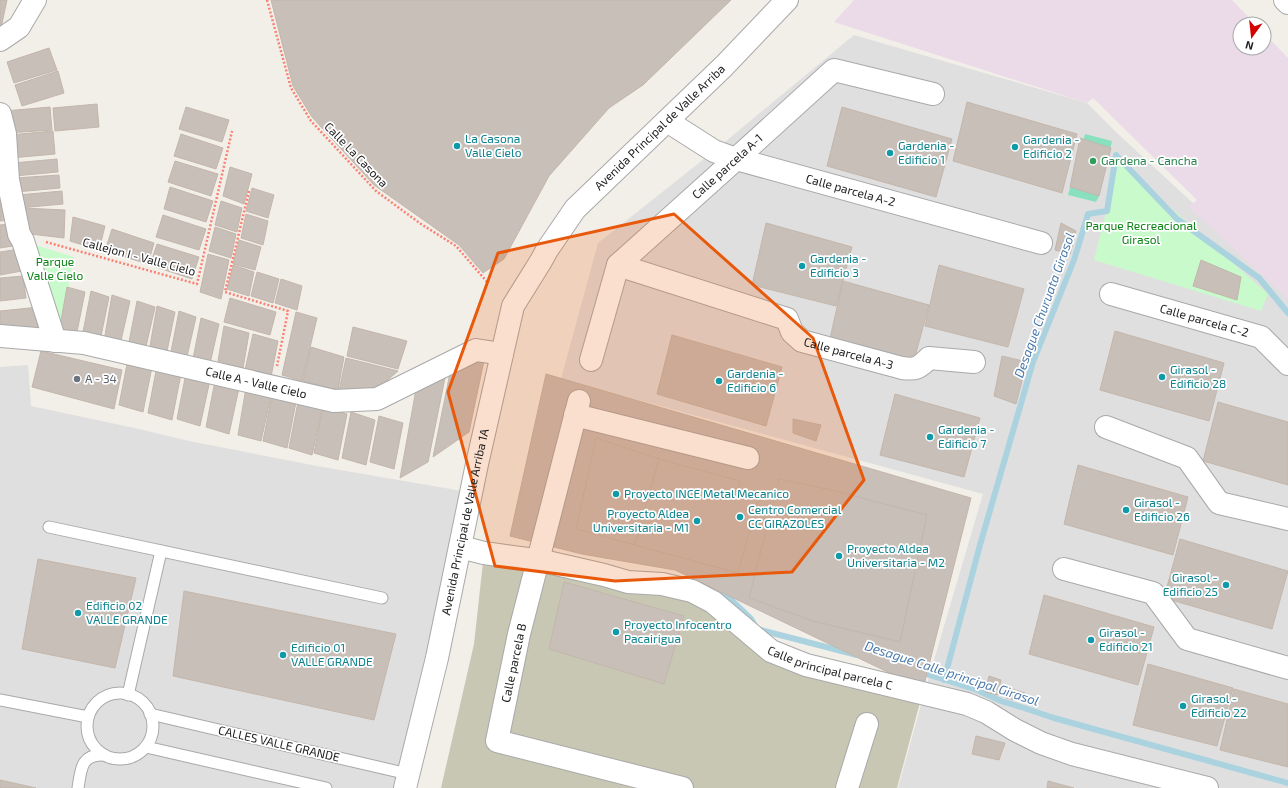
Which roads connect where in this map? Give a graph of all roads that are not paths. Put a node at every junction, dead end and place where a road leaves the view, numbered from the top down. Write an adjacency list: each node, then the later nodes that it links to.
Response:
1 (35, 0): 5 (street)
2 (787, 0): 8 (street, Avenida Principal de Valle Arriba)
3 (1285, 0): 4 (street)
4 (1288, 3)
5 (0, 40)
6 (933, 94): 9 (street, Calle parcela A-1)
7 (0, 114): 15 (street)
8 (667, 121): 9 (street, Calle parcela A-2); 11 (street, Avenida Principal de Valle Arriba)
9 (736, 159): 10 (street, Calle parcela A-2); 12 (street, Calle parcela A-1)
10 (1041, 243)
11 (541, 261): 16 (street, Avenida Principal de Valle Arriba 1A)
12 (618, 265): 17 (street); 18 (street, Calle parcela A-3)
13 (1111, 294): 19 (street, Calle parcela C-2)
14 (0, 336): 15 (street, Calle A - Valle Cielo)
15 (55, 341): 16 (street, Calle A - Valle Cielo)
16 (502, 354): 24 (street, Avenida Principal de Valle Arriba 1A)
17 (591, 360)
18 (974, 362)
19 (1288, 364)
20 (1106, 427): 22 (street)
21 (748, 458): 26 (street, Calle parcela B)
22 (1288, 519)
23 (49, 527): 25 (lane)
24 (460, 546): 26 (street, Calle principal parcela C); 37 (street, Avenida Principal de Valle Arriba 1A)
25 (161, 551): 28 (lane); 30 (lane)
26 (538, 560): 40 (street, Calle parcela B); 42 (street, Calle principal parcela C)
27 (1064, 569): 29 (street)
28 (382, 598)
29 (1288, 668)
30 (128, 695): 32 (lane); 33 (lane)
31 (0, 700): 33 (lane)
32 (150, 714): 35 (lane); 37 (lane, CALLES VALLE GRANDE)
33 (88, 717): 36 (lane)
34 (867, 724): 41 (street)
35 (146, 747): 36 (lane); 39 (lane)
36 (104, 755): 38 (lane)
37 (407, 781)
38 (78, 788)
39 (326, 788)
40 (682, 788)
41 (847, 788)
42 (1207, 788)

